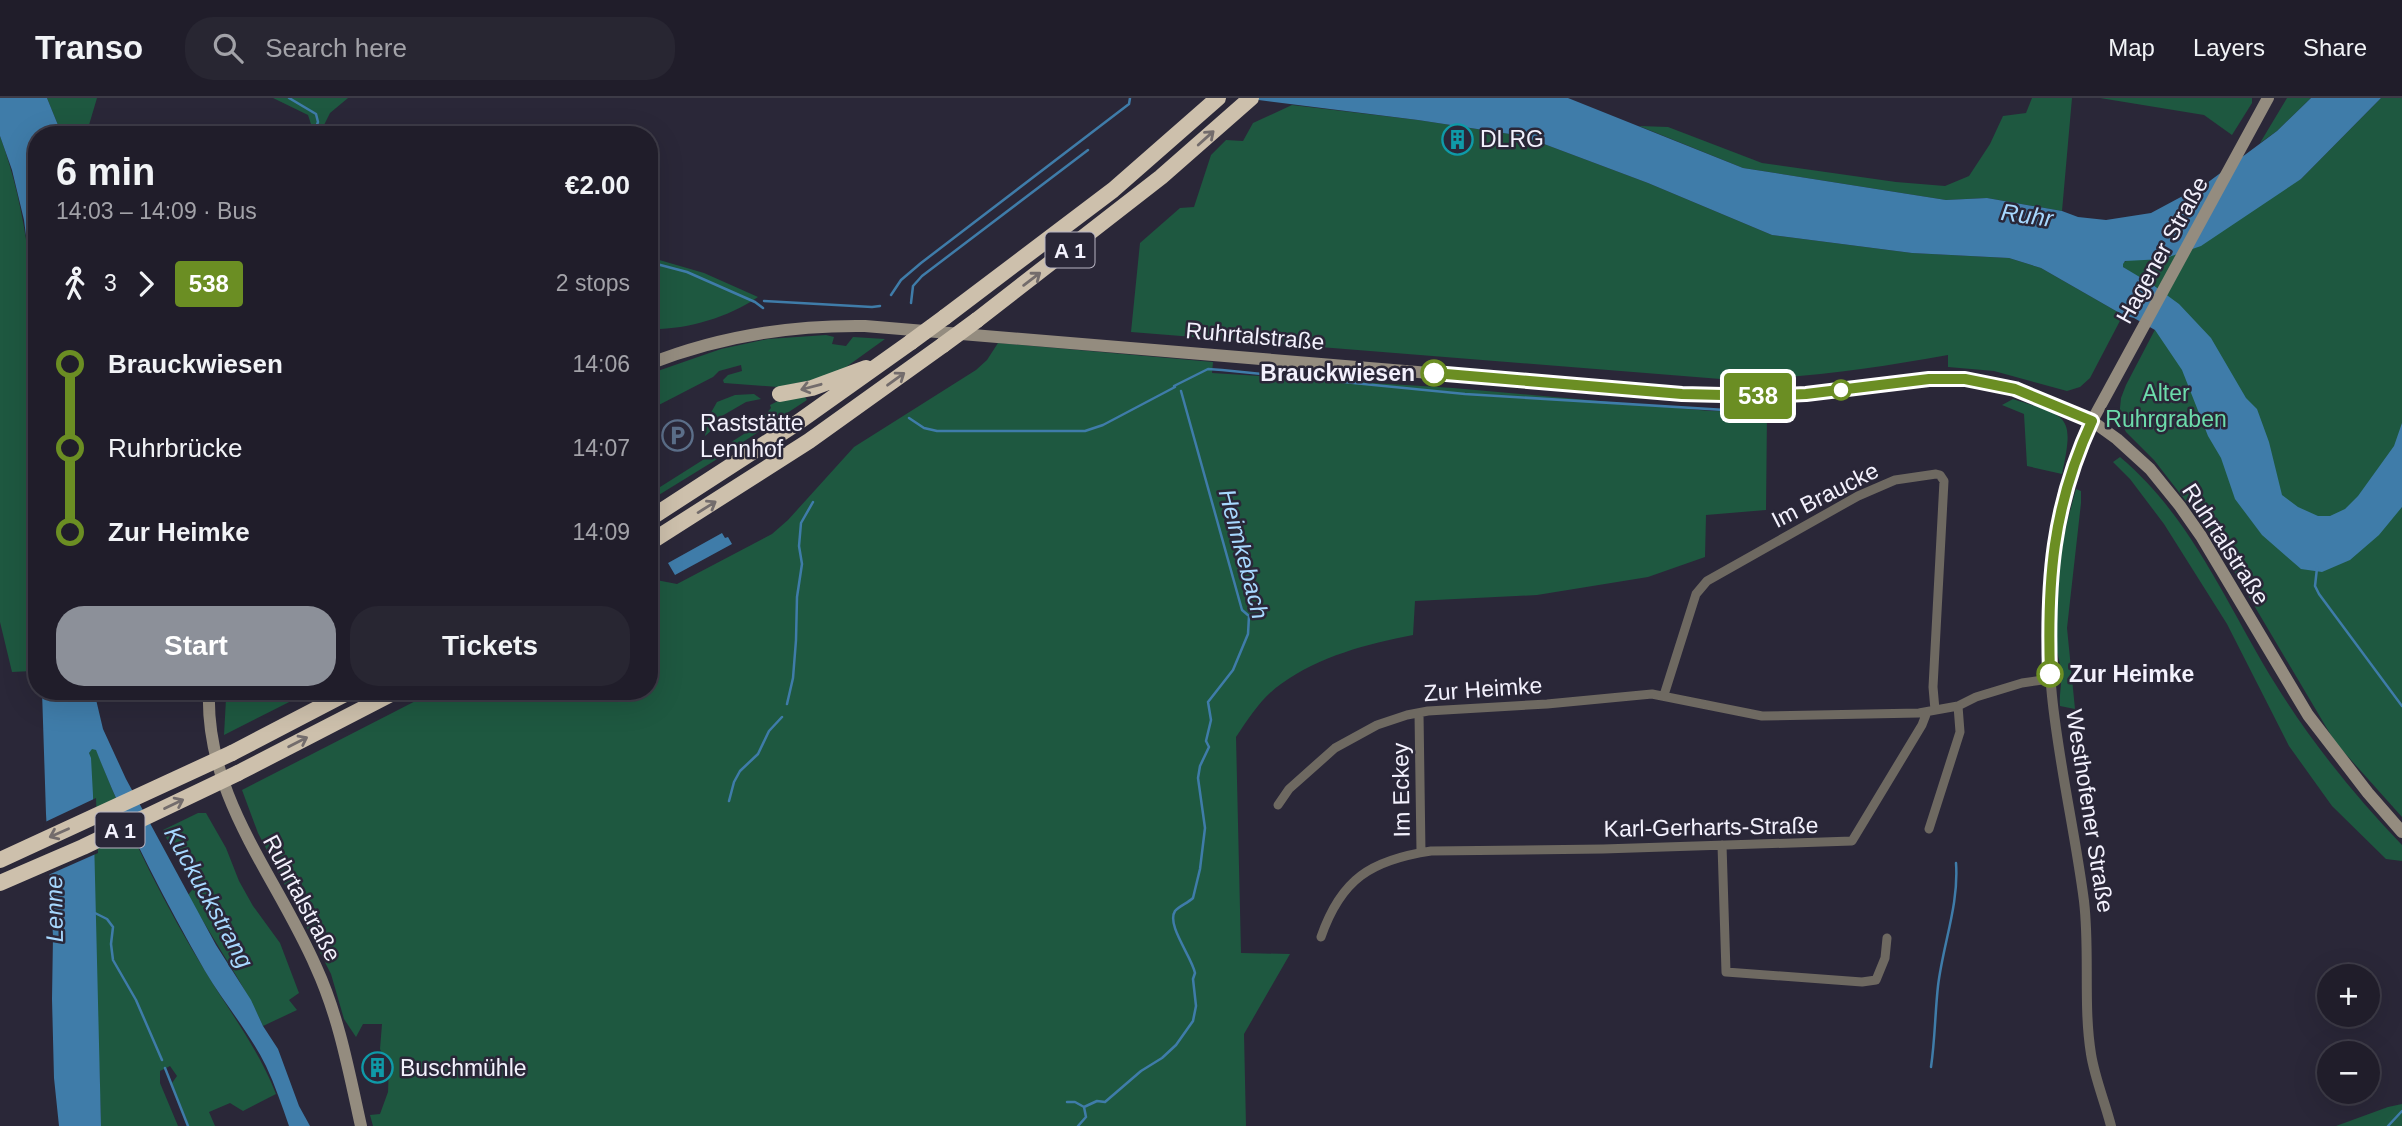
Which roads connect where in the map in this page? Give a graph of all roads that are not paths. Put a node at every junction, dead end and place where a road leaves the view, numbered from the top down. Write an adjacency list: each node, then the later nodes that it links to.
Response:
1 (1218, 98): 4 (highway, A 1, bridge)
2 (1251, 98): 9 (highway, A 1, one-way to 2, bridge)
3 (2268, 98): 7 (main road, Hagener Straße)
4 (888, 360): 6 (highway, one-way to 6); 8 (highway, A 1)
5 (658, 361): 7 (main road, Ruhrtalstraße)
6 (780, 394)
7 (2092, 421): 10 (street, Westhofener Straße); 20 (main road, Ruhrtalstraße)
8 (658, 513)
9 (658, 537)
10 (2050, 679): 15 (street, Zur Heimke); 28 (street, Westhofener Straße)
11 (1664, 695): 16 (street, Zur Heimke); 16 (street, Im Braucke); 17 (street, Zur Heimke)
12 (209, 700): 27 (main road, Ruhrtalstraße)
13 (334, 700): 23 (highway, A 1, one-way to 23, bridge)
14 (380, 700): 24 (highway, A 1, one-way to 14, bridge)
15 (1958, 706): 16 (street, Zur Heimke); 19 (street)
16 (1931, 711): 21 (street, Karl-Gerharts-Straße)
17 (1419, 713): 18 (street, Zur Heimke); 22 (street, Im Eckey)
18 (1278, 805)
19 (1929, 829)
20 (2402, 832)
21 (1723, 845): 22 (street, Karl-Gerharts-Straße); 26 (street)
22 (1421, 852): 25 (street, Im Eckey)
23 (0, 860)
24 (0, 883)
25 (1321, 937)
26 (1887, 938)
27 (361, 1126)
28 (2111, 1126)

